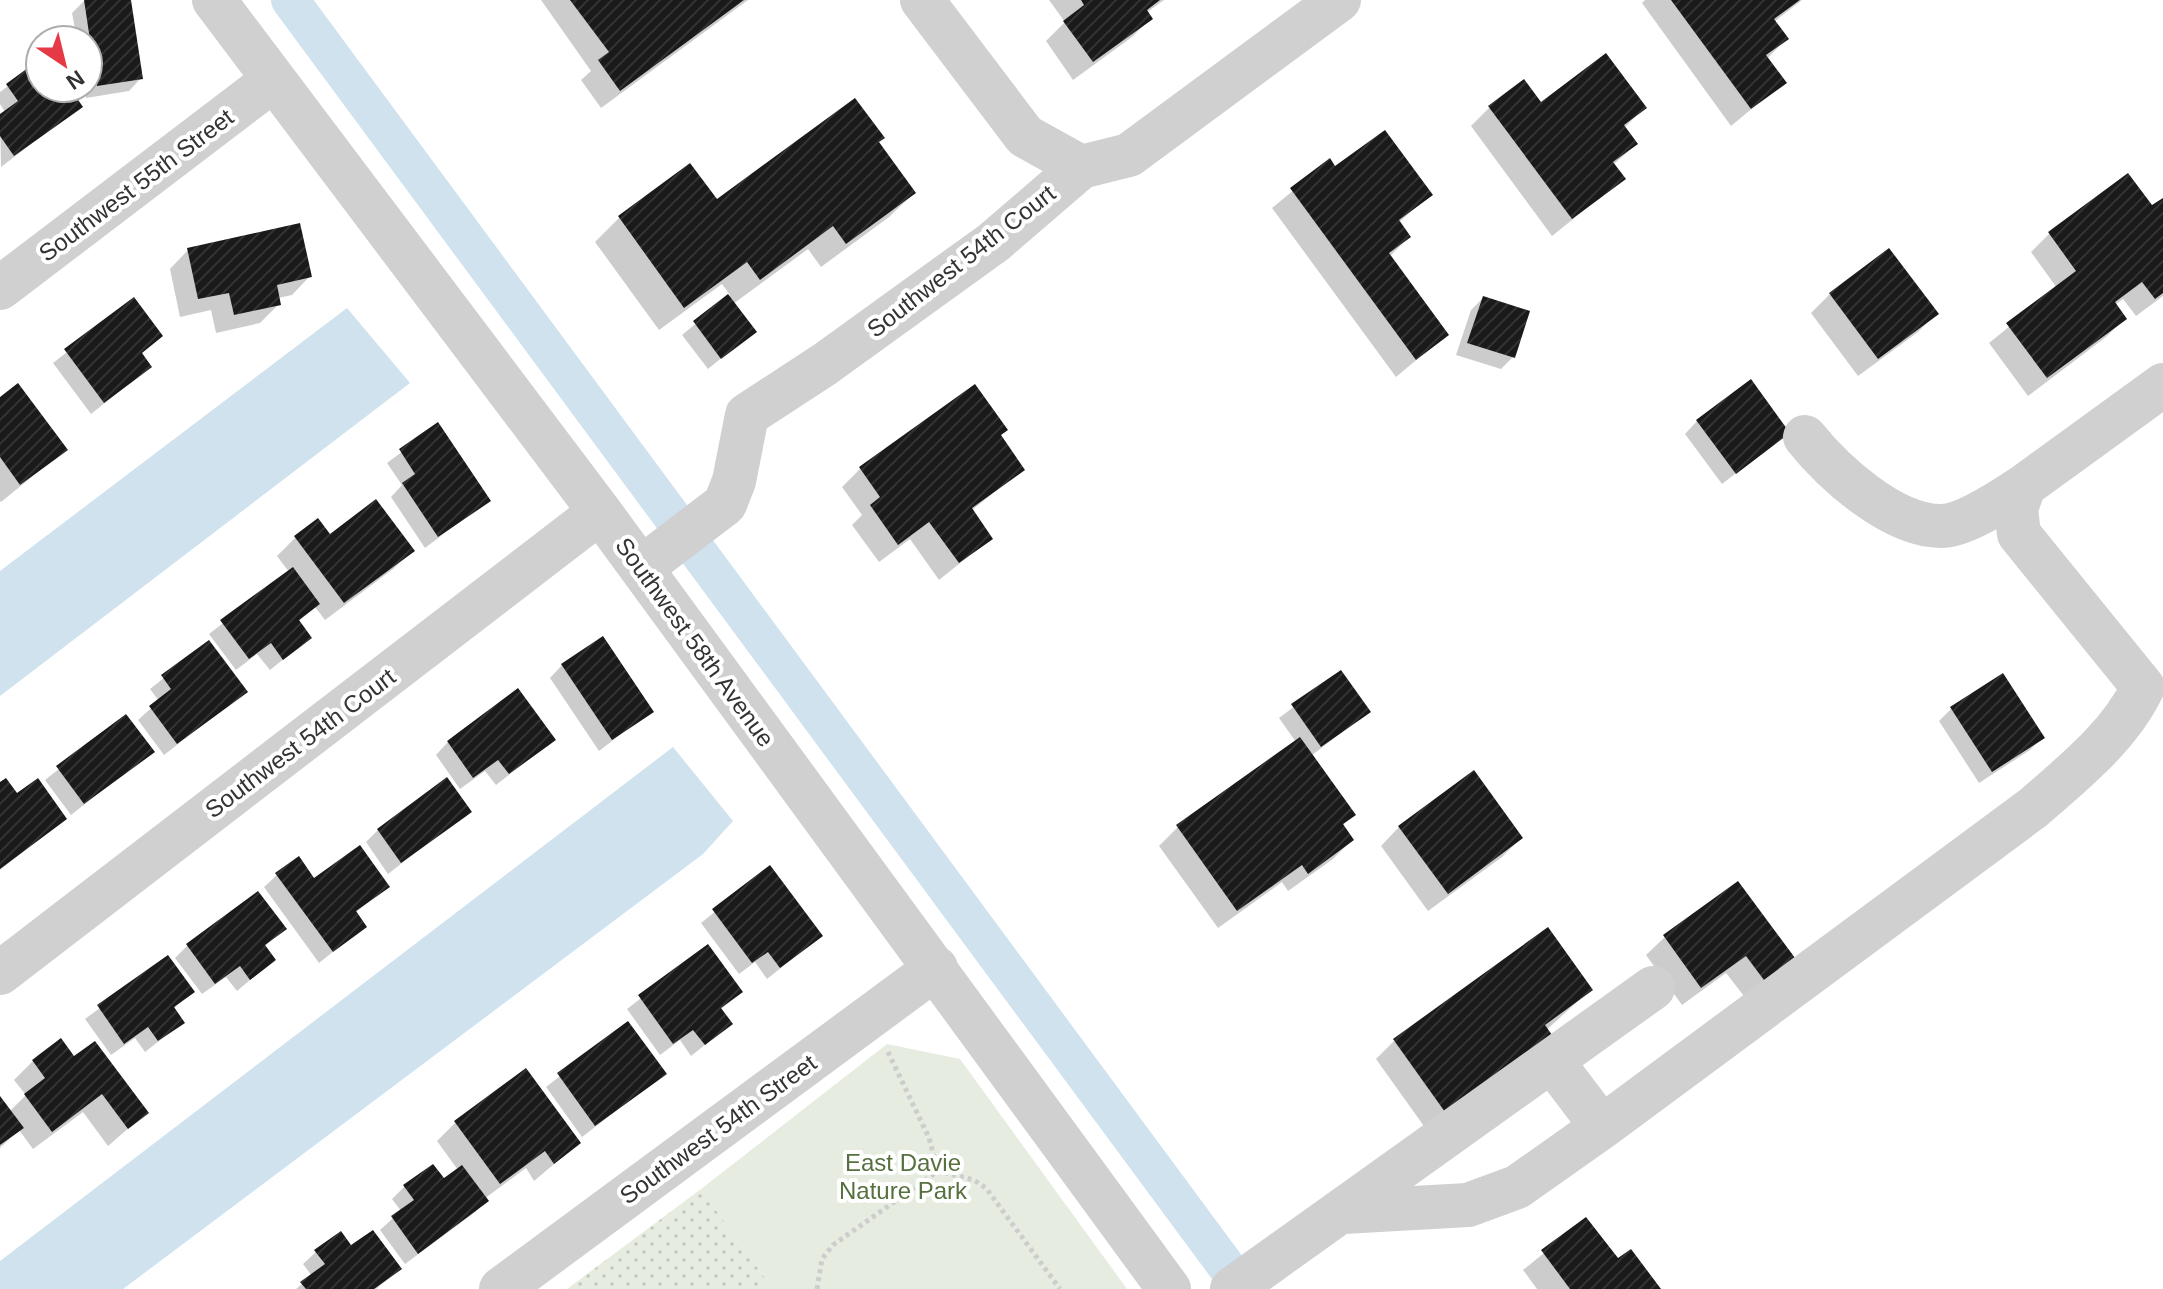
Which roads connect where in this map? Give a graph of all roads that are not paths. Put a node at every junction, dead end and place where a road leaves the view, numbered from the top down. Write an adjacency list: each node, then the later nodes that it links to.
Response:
1 (214, 0): 4 (street, Southwest 58th Avenue)
2 (922, 0): 5 (street)
3 (1339, 0): 5 (street, Southwest 54th Court)
4 (272, 81): 6 (street, Southwest 55th Street); 10 (street, Southwest 58th Avenue)
5 (1081, 167): 11 (street, Southwest 54th Court)
6 (0, 288)
7 (2163, 385): 9 (street)
8 (1805, 437): 9 (street)
9 (2024, 486): 16 (street)
10 (600, 512): 11 (street, Southwest 58th Avenue); 13 (street, Southwest 54th Court)
11 (641, 568): 12 (street, Southwest 58th Avenue)
12 (936, 968): 18 (street, Southwest 54th Street); 19 (street, Southwest 58th Avenue)
13 (0, 973)
14 (1653, 988): 15 (street)
15 (1552, 1061): 16 (street); 17 (street)
16 (1602, 1127): 17 (street)
17 (1343, 1212): 20 (street)
18 (501, 1289)
19 (1169, 1289)
20 (1232, 1289)

